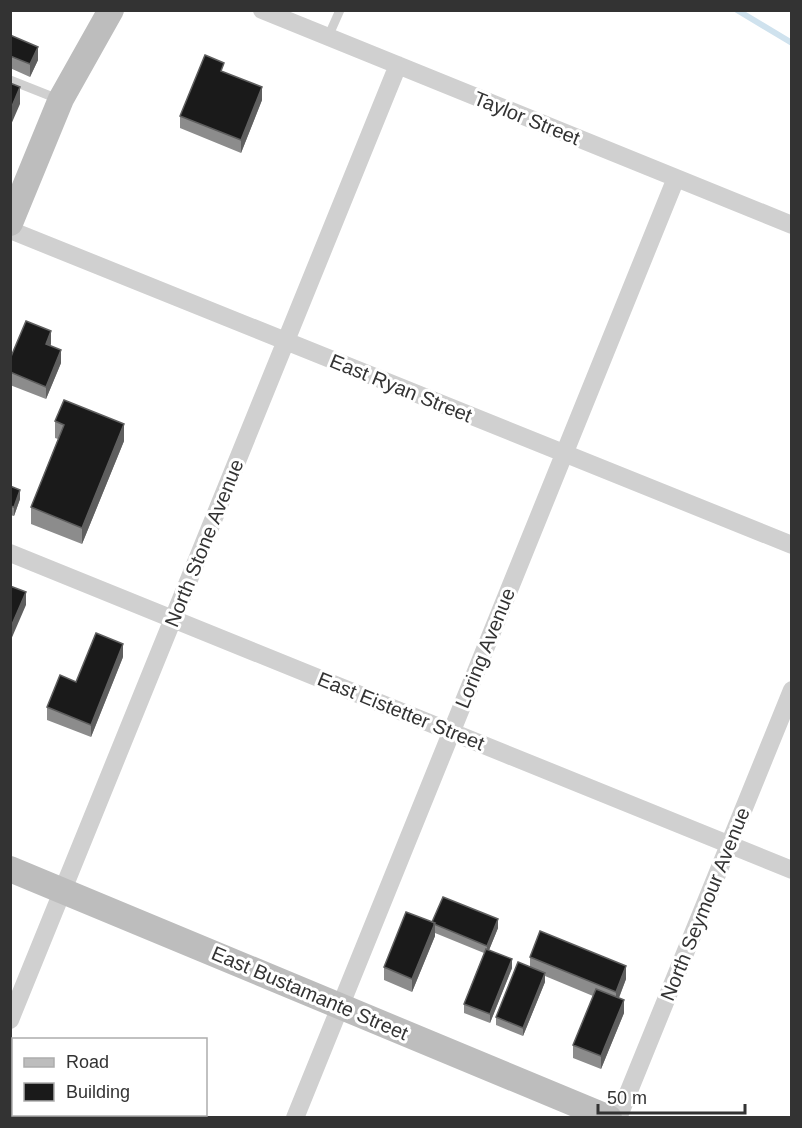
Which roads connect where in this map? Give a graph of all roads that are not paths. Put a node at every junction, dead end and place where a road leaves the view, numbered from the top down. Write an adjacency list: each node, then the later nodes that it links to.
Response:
1 (111, 10): 7 (street)
2 (340, 10): 4 (lane)
3 (272, 12): 4 (street, Taylor Street)
4 (328, 37): 5 (street, Taylor Street)
5 (398, 65): 8 (street, Taylor Street); 12 (street, North Stone Avenue)
6 (10, 80): 7 (lane)
7 (61, 99): 9 (street)
8 (676, 178): 10 (street, Taylor Street); 13 (street, Loring Avenue)
9 (10, 223)
10 (792, 225)
11 (10, 230): 12 (street, East Ryan Street)
12 (286, 341): 13 (street, East Ryan Street); 16 (street, North Stone Avenue)
13 (564, 453): 14 (street, East Ryan Street); 18 (street, Loring Avenue)
14 (792, 545)
15 (10, 553): 16 (street, East Eistetter Street)
16 (173, 619): 18 (street, East Eistetter Street); 22 (street, North Stone Avenue)
17 (792, 690): 19 (street, North Seymour Avenue)
18 (451, 732): 19 (street, East Eistetter Street); 23 (street, Loring Avenue)
19 (729, 844): 21 (street, East Eistetter Street); 27 (street, North Seymour Avenue)
20 (10, 869): 22 (street, East Bustamante Street)
21 (792, 870)
22 (63, 891): 23 (street, East Bustamante Street); 24 (street, North Stone Avenue)
23 (340, 1006): 25 (street, Loring Avenue); 26 (street, East Bustamante Street)
24 (10, 1020)
25 (295, 1118)
26 (609, 1118)
27 (618, 1118)

